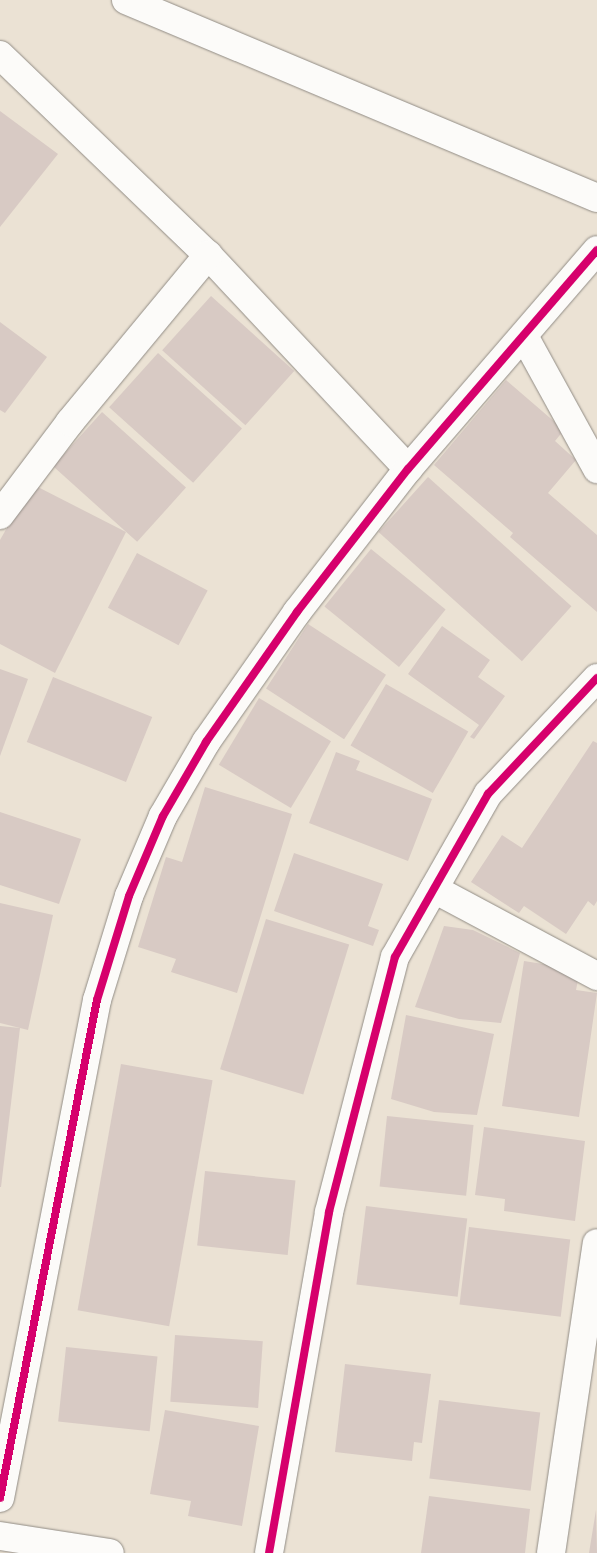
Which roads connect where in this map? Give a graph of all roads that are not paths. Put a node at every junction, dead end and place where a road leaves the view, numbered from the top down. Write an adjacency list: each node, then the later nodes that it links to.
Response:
1 (126, 0): 3 (street)
2 (0, 55): 5 (street)
3 (597, 198)
4 (597, 250): 6 (street)
5 (208, 255): 8 (street); 9 (street)
6 (524, 336): 7 (street); 8 (street)
7 (597, 468)
8 (408, 469): 14 (street)
9 (0, 515)
10 (597, 678): 11 (street)
11 (434, 889): 12 (street); 17 (street)
12 (597, 976)
13 (597, 1244): 18 (street)
14 (0, 1498)
15 (0, 1536): 16 (street)
16 (110, 1553)
17 (269, 1553)
18 (550, 1553)

